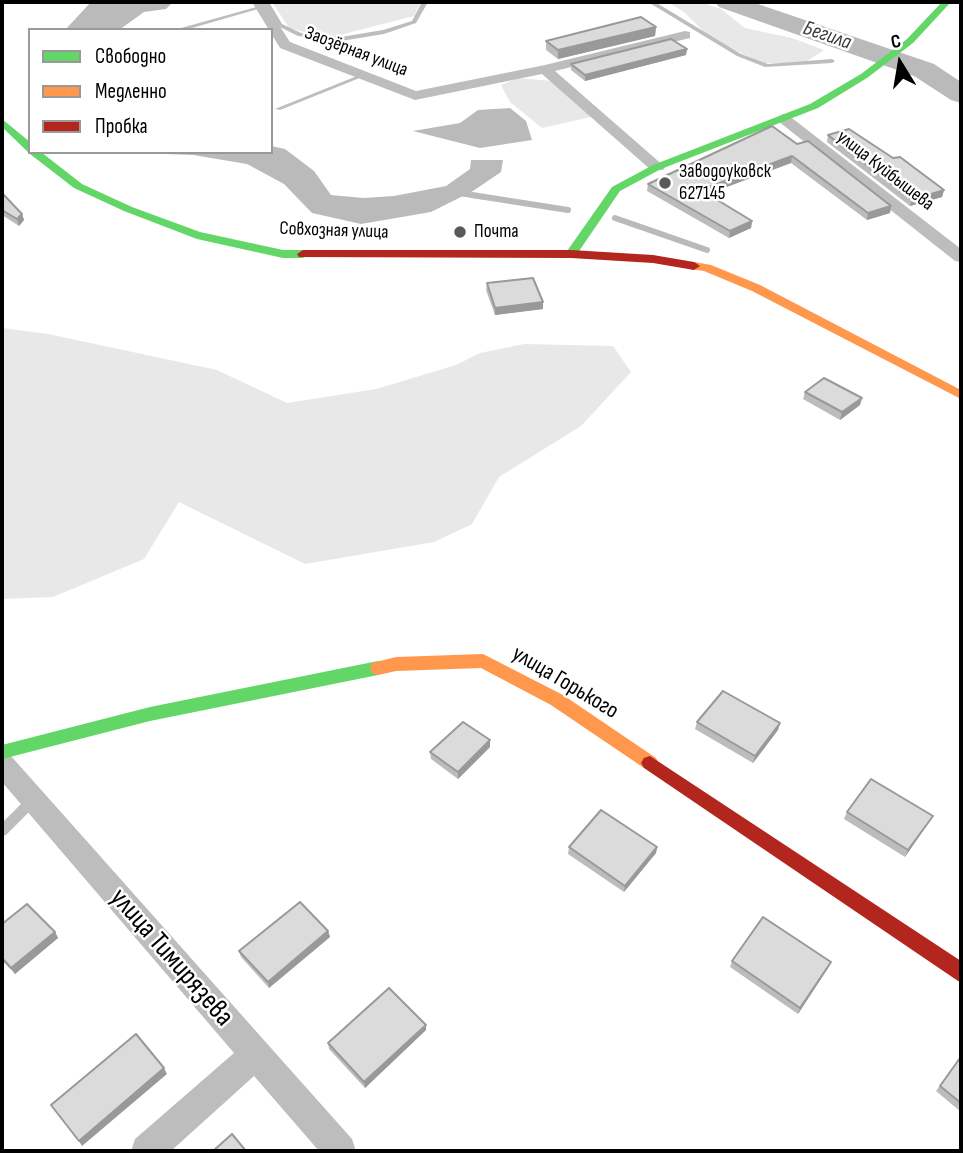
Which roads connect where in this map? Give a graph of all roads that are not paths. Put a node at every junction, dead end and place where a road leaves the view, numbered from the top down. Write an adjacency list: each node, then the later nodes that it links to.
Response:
1 (425, 2): 4 (lane)
2 (652, 2): 7 (lane)
3 (945, 2): 11 (street)
4 (262, 4): 5 (lane); 9 (street, Заозёрная улица)
5 (184, 28)
6 (685, 35): 8 (street, Заозёрная улица)
7 (832, 61)
8 (545, 69): 9 (street, Заозёрная улица); 15 (street)
9 (363, 75): 10 (lane)
10 (278, 109)
11 (783, 118): 15 (street); 17 (street, улица Куйбышева)
12 (2, 122): 13 (street)
13 (28, 146)
14 (37, 154): 16 (street, Совхозная улица)
15 (657, 167): 16 (street)
16 (571, 254): 18 (street, Совхозная улица)
17 (961, 257)
18 (961, 395)
19 (2, 752): 23 (street, улица Горького)
20 (2, 764): 21 (street, улица Тимирязева)
21 (33, 800): 22 (lane); 24 (street, улица Тимирязева)
22 (2, 831)
23 (961, 973)
24 (255, 1055): 25 (street); 26 (street, улица Тимирязева)
25 (147, 1151)
26 (340, 1151)

